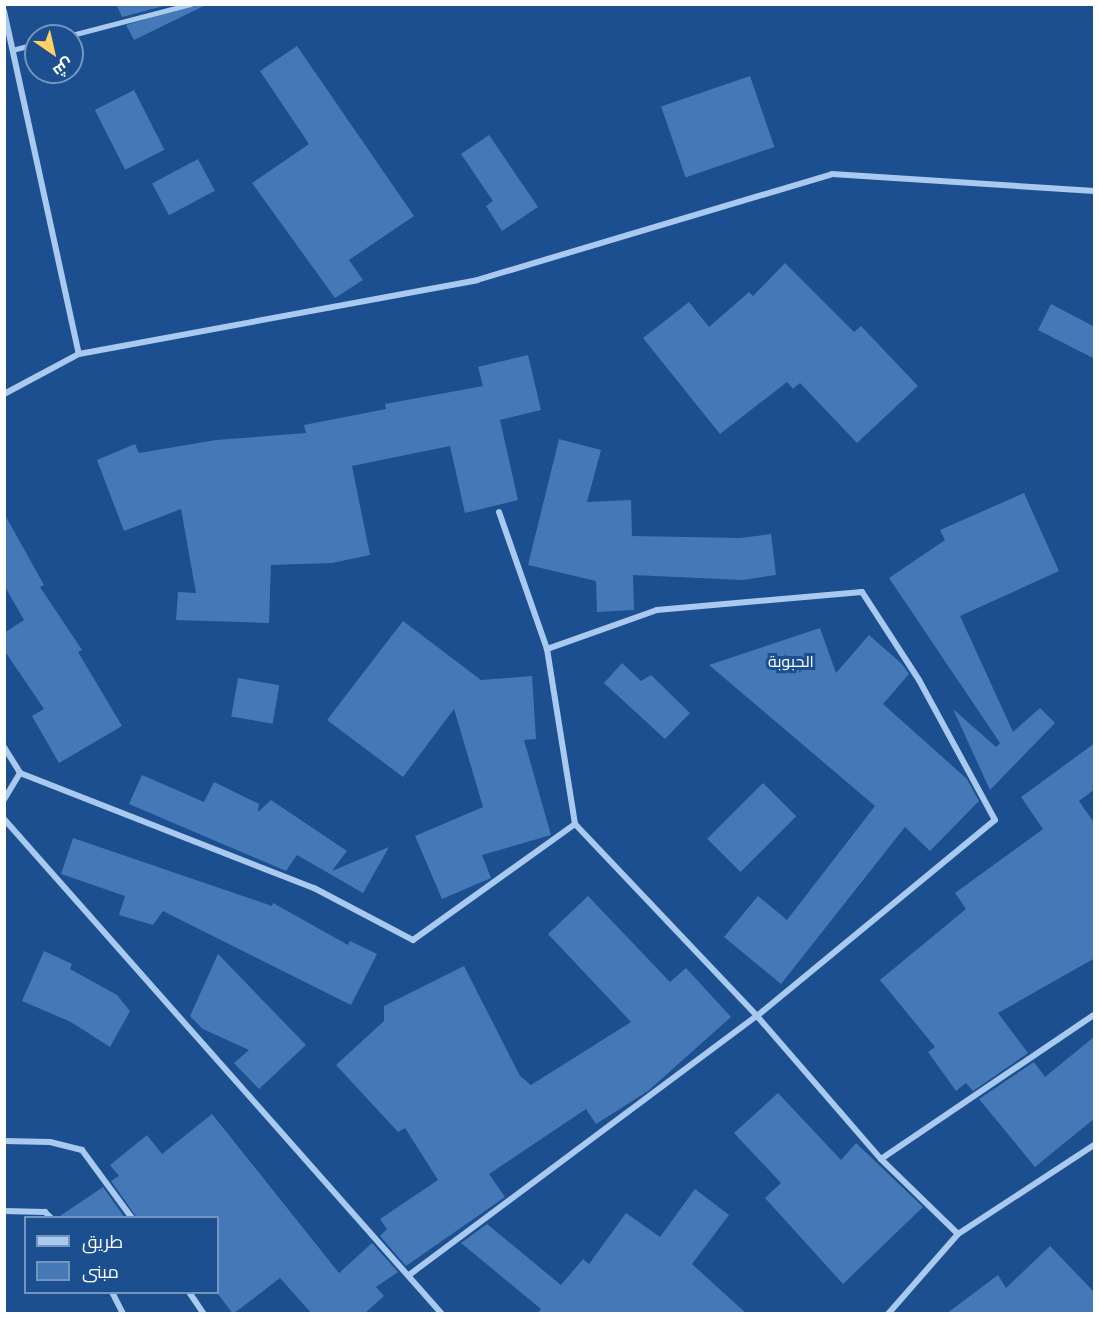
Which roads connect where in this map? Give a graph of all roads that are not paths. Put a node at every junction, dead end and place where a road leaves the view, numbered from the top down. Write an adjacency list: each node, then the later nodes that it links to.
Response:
1 (190, 4): 3 (lane)
2 (4, 11): 5 (street)
3 (84, 32)
4 (24, 48): 5 (lane)
5 (16, 50): 7 (street)
6 (1095, 191): 7 (street)
7 (79, 354): 8 (street)
8 (4, 394)
9 (499, 512): 10 (street)
10 (547, 649): 15 (street); 17 (street)
11 (4, 747): 12 (street)
12 (20, 773): 13 (street); 15 (street)
13 (4, 800)
14 (4, 819): 25 (street)
15 (575, 824): 17 (street)
16 (1095, 1015): 20 (street)
17 (757, 1016): 20 (street); 25 (street)
18 (4, 1142): 23 (street)
19 (1095, 1144): 24 (street)
20 (880, 1159): 24 (street)
21 (4, 1211): 22 (street)
22 (49, 1216)
23 (130, 1216)
24 (958, 1234): 31 (street)
25 (409, 1275): 30 (street)
26 (113, 1294): 28 (street)
27 (190, 1294): 29 (street)
28 (123, 1314)
29 (204, 1314)
30 (442, 1314)
31 (888, 1314)

